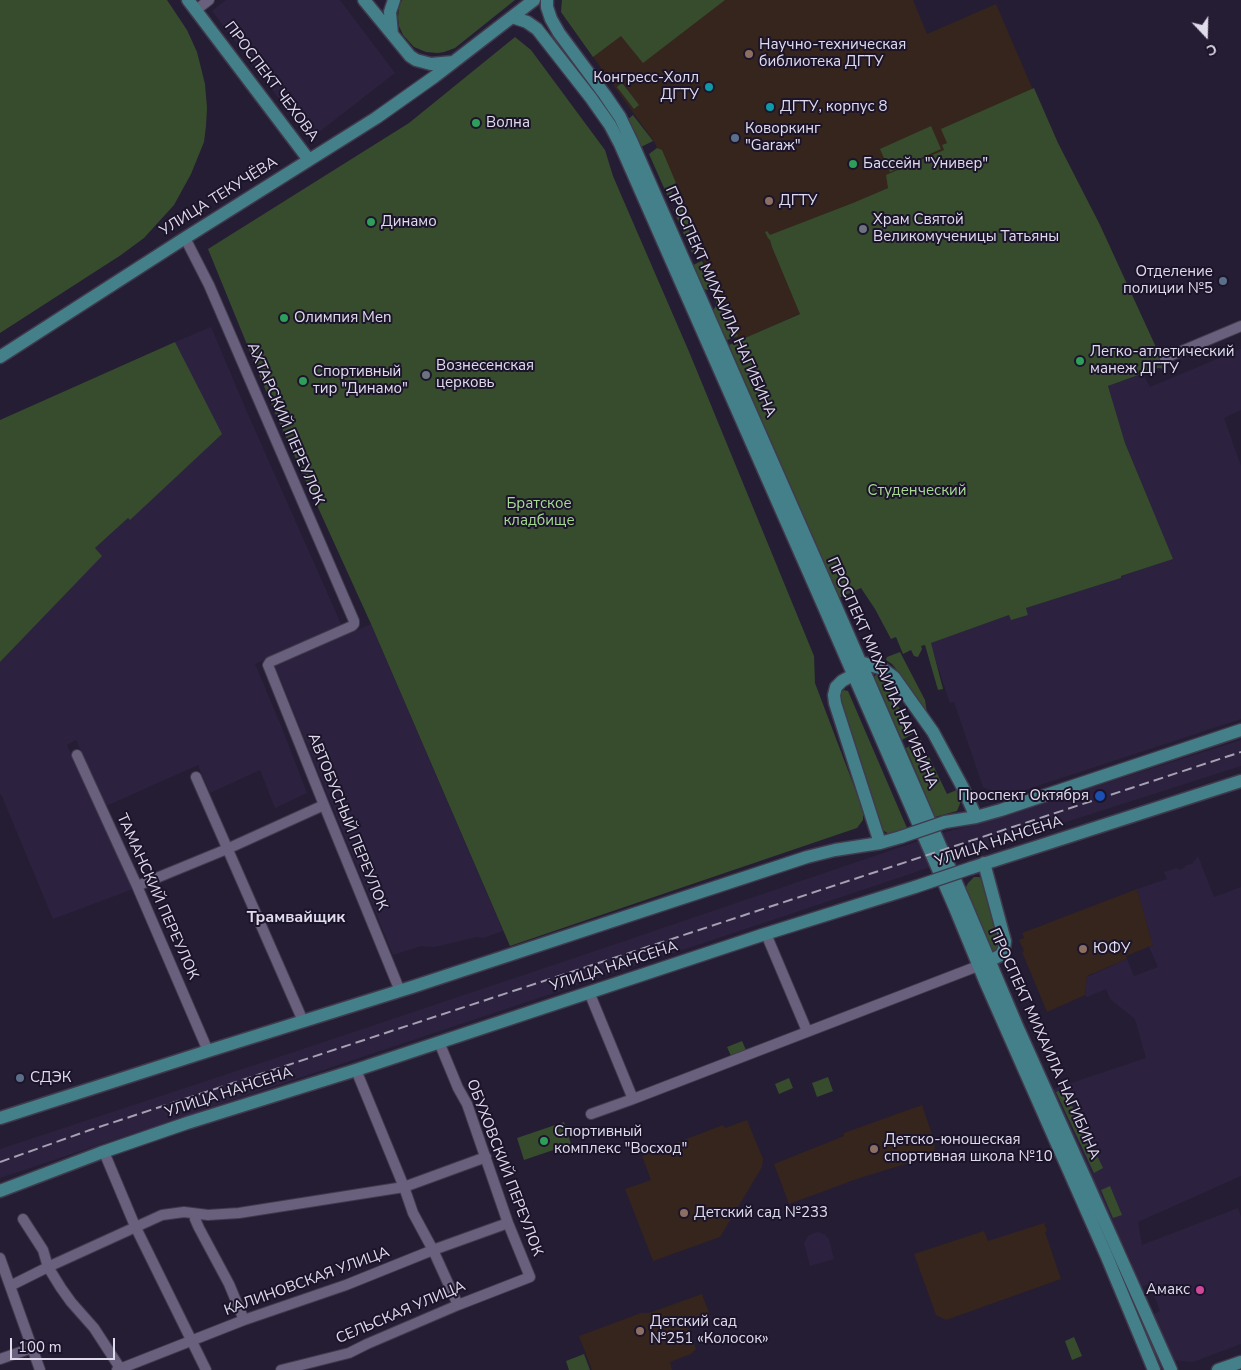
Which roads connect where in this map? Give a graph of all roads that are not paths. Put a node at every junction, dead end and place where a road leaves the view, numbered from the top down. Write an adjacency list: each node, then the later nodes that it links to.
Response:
1 (209, 0): 6 (street)
2 (364, 0): 8 (main road)
3 (394, 0): 8 (main road)
4 (534, 0): 7 (main road, УЛИЦА ТЕКУЧЁВА)
5 (547, 0): 15 (main road, ПРОСПЕКТ МИХАИЛА НАГИБИНА)
6 (192, 5): 10 (main road, ПРОСПЕКТ ЧЕХОВА)
7 (512, 17): 9 (main road, УЛИЦА ТЕКУЧЁВА); 18 (main road, ПРОСПЕКТ МИХАИЛА НАГИБИНА)
8 (392, 34): 9 (main road)
9 (454, 62): 10 (main road, УЛИЦА ТЕКУЧЁВА)
10 (309, 160): 11 (main road, УЛИЦА ТЕКУЧЁВА)
11 (185, 238): 13 (main road, УЛИЦА ТЕКУЧЁВА); 16 (street, АХТАРСКИЙ ПЕРЕУЛОК)
12 (1241, 326): 14 (street)
13 (0, 357)
14 (1165, 358)
15 (860, 662): 17 (main road); 19 (main road, ПРОСПЕКТ МИХАИЛА НАГИБИНА)
16 (268, 665): 25 (street, АВТОБУСНЫЙ ПЕРЕУЛОК)
17 (876, 668): 19 (main road); 24 (main road)
18 (853, 675): 29 (main road); 34 (main road, ПРОСПЕКТ МИХАИЛА НАГИБИНА)
19 (867, 678): 34 (main road, ПРОСПЕКТ МИХАИЛА НАГИБИНА)
20 (1241, 730): 26 (main road, УЛИЦА НАНСЕНА)
21 (77, 755): 32 (street, ТАМАНСКИЙ ПЕРЕУЛОК)
22 (196, 777): 30 (street)
23 (1241, 781): 31 (main road, УЛИЦА НАНСЕНА)
24 (967, 796): 26 (main road); 27 (main road); 28 (main road)
25 (324, 805): 30 (street); 35 (street, АВТОБУСНЫЙ ПЕРЕУЛОК)
26 (1001, 810): 27 (main road, УЛИЦА НАНСЕНА)
27 (976, 816): 28 (main road, УЛИЦА НАНСЕНА)
28 (951, 821): 29 (main road, УЛИЦА НАНСЕНА, bridge)
29 (880, 843): 35 (main road, УЛИЦА НАНСЕНА)
30 (227, 849): 32 (street); 37 (street)
31 (984, 863): 33 (main road, УЛИЦА НАНСЕНА, bridge); 34 (main road)
32 (137, 886): 40 (street, ТАМАНСКИЙ ПЕРЕУЛОК)
33 (766, 934): 36 (main road, УЛИЦА НАНСЕНА); 38 (street)
34 (983, 964): 38 (street); 70 (main road, ПРОСПЕКТ МИХАИЛА НАГИБИНА); 71 (main road, ПРОСПЕКТ МИХАИЛА НАГИБИНА)
35 (400, 991): 37 (main road, УЛИЦА НАНСЕНА)
36 (589, 992): 39 (main road, УЛИЦА НАНСЕНА); 42 (street)
37 (303, 1021): 40 (main road, УЛИЦА НАНСЕНА)
38 (807, 1031): 42 (street)
39 (439, 1042): 41 (main road, УЛИЦА НАНСЕНА); 46 (street, ОБУХОВСКИЙ ПЕРЕУЛОК)
40 (208, 1051): 44 (main road, УЛИЦА НАНСЕНА)
41 (356, 1070): 45 (main road, УЛИЦА НАНСЕНА); 49 (street)
42 (633, 1099): 43 (street)
43 (591, 1114)
44 (0, 1118)
45 (104, 1152): 47 (main road, УЛИЦА НАНСЕНА); 54 (street)
46 (486, 1157): 49 (street); 53 (street, ОБУХОВСКИЙ ПЕРЕУЛОК)
47 (26, 1182): 48 (main road); 50 (main road, УЛИЦА НАНСЕНА)
48 (0, 1184)
49 (404, 1187): 51 (street); 55 (street)
50 (0, 1191)
51 (195, 1214): 54 (street); 61 (street)
52 (23, 1219): 57 (street)
53 (508, 1223): 55 (street, КАЛИНОВСКАЯ УЛИЦА); 58 (street, ОБУХОВСКИЙ ПЕРЕУЛОК)
54 (135, 1226): 57 (street); 62 (street)
55 (433, 1250): 60 (street); 61 (street, КАЛИНОВСКАЯ УЛИЦА)
56 (0, 1258): 59 (street)
57 (48, 1267): 59 (street); 66 (street)
58 (530, 1277): 60 (street, СЕЛЬСКАЯ УЛИЦА)
59 (10, 1286): 63 (street)
60 (458, 1305): 69 (street, СЕЛЬСКАЯ УЛИЦА)
61 (244, 1320): 62 (street, КАЛИНОВСКАЯ УЛИЦА)
62 (192, 1341): 66 (street, КАЛИНОВСКАЯ УЛИЦА); 68 (street)
63 (32, 1348): 64 (street); 67 (street)
64 (0, 1359)
65 (1241, 1362): 72 (main road)
66 (119, 1369)
67 (40, 1370)
68 (206, 1370)
69 (281, 1370)
70 (1154, 1370)
71 (1171, 1370)
72 (1218, 1370)

